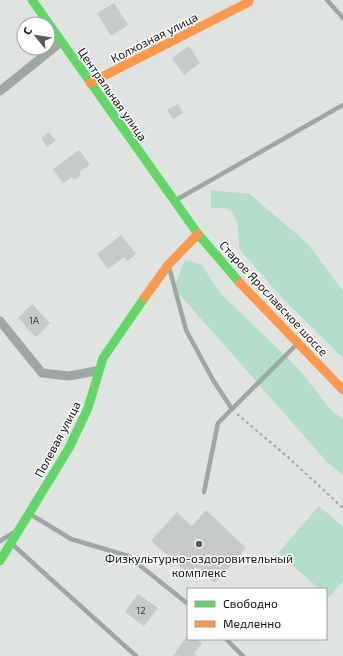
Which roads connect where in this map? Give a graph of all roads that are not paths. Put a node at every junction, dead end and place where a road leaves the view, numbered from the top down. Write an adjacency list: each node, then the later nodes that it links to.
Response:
1 (32, 0): 5 (street, Центральная улица)
2 (327, 0): 4 (lane)
3 (250, 1): 6 (street, Колхозная улица)
4 (343, 18)
5 (61, 42): 6 (street, Центральная улица); 7 (street)
6 (90, 83): 9 (street, Центральная улица)
7 (0, 91)
8 (343, 104): 9 (lane)
9 (175, 201): 10 (street, Старое Ярославское шоссе)
10 (198, 234): 11 (street, Полевая улица); 13 (street, Старое Ярославское шоссе)
11 (168, 265): 14 (street, Полевая улица); 16 (lane)
12 (0, 321): 14 (street)
13 (298, 343): 15 (street, Старое Ярославское шоссе); 16 (lane)
14 (96, 370): 18 (street, Полевая улица)
15 (343, 390)
16 (232, 409): 17 (lane)
17 (204, 492)
18 (30, 513): 19 (street, Полевая улица); 23 (lane)
19 (21, 528): 20 (lane); 21 (street, Полевая улица)
20 (0, 541)
21 (11, 543): 22 (street, Полевая улица); 25 (lane)
22 (1, 559)
23 (187, 603)
24 (227, 640): 26 (lane)
25 (136, 656)
26 (243, 656)

